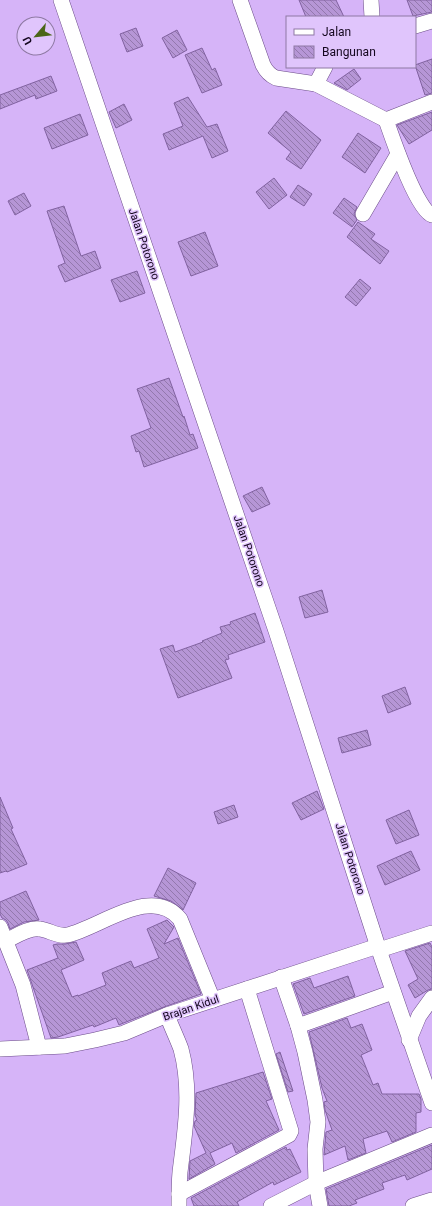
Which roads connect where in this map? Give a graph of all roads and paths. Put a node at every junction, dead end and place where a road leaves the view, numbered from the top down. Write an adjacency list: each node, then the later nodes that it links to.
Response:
1 (61, 0): 17 (street, Jalan Potorono)
2 (240, 0): 8 (street)
3 (372, 0): 4 (street)
4 (372, 16)
5 (432, 21): 6 (street)
6 (416, 26)
7 (324, 68): 8 (street)
8 (316, 84): 10 (street)
9 (432, 102): 10 (street)
10 (386, 120): 11 (street)
11 (398, 154): 12 (street); 13 (street)
12 (363, 214)
13 (432, 215)
14 (0, 926): 16 (street)
15 (432, 934): 17 (street, Brajan Kidul)
16 (6, 940): 22 (street); 26 (street)
17 (378, 948): 18 (street, Brajan Kidul); 20 (street, Jalan Potorono)
18 (281, 977): 19 (street, Brajan Kidul); 24 (street)
19 (247, 989): 22 (street, Brajan Kidul); 31 (street)
20 (393, 992): 24 (street); 25 (street, Jalan Potorono)
21 (432, 998): 25 (street)
22 (214, 1000): 23 (street, Brajan Kidul)
23 (167, 1015): 26 (street, Brajan Kidul); 31 (street)
24 (298, 1026): 30 (street)
25 (409, 1040): 28 (street, Jalan Potorono)
26 (39, 1047): 27 (street, Brajan Kidul)
27 (0, 1048)
28 (432, 1104)
29 (432, 1136): 30 (street)
30 (316, 1182): 33 (street); 34 (street)
31 (179, 1200)
32 (432, 1200): 35 (street)
33 (271, 1206)
34 (320, 1206)
35 (413, 1206)

